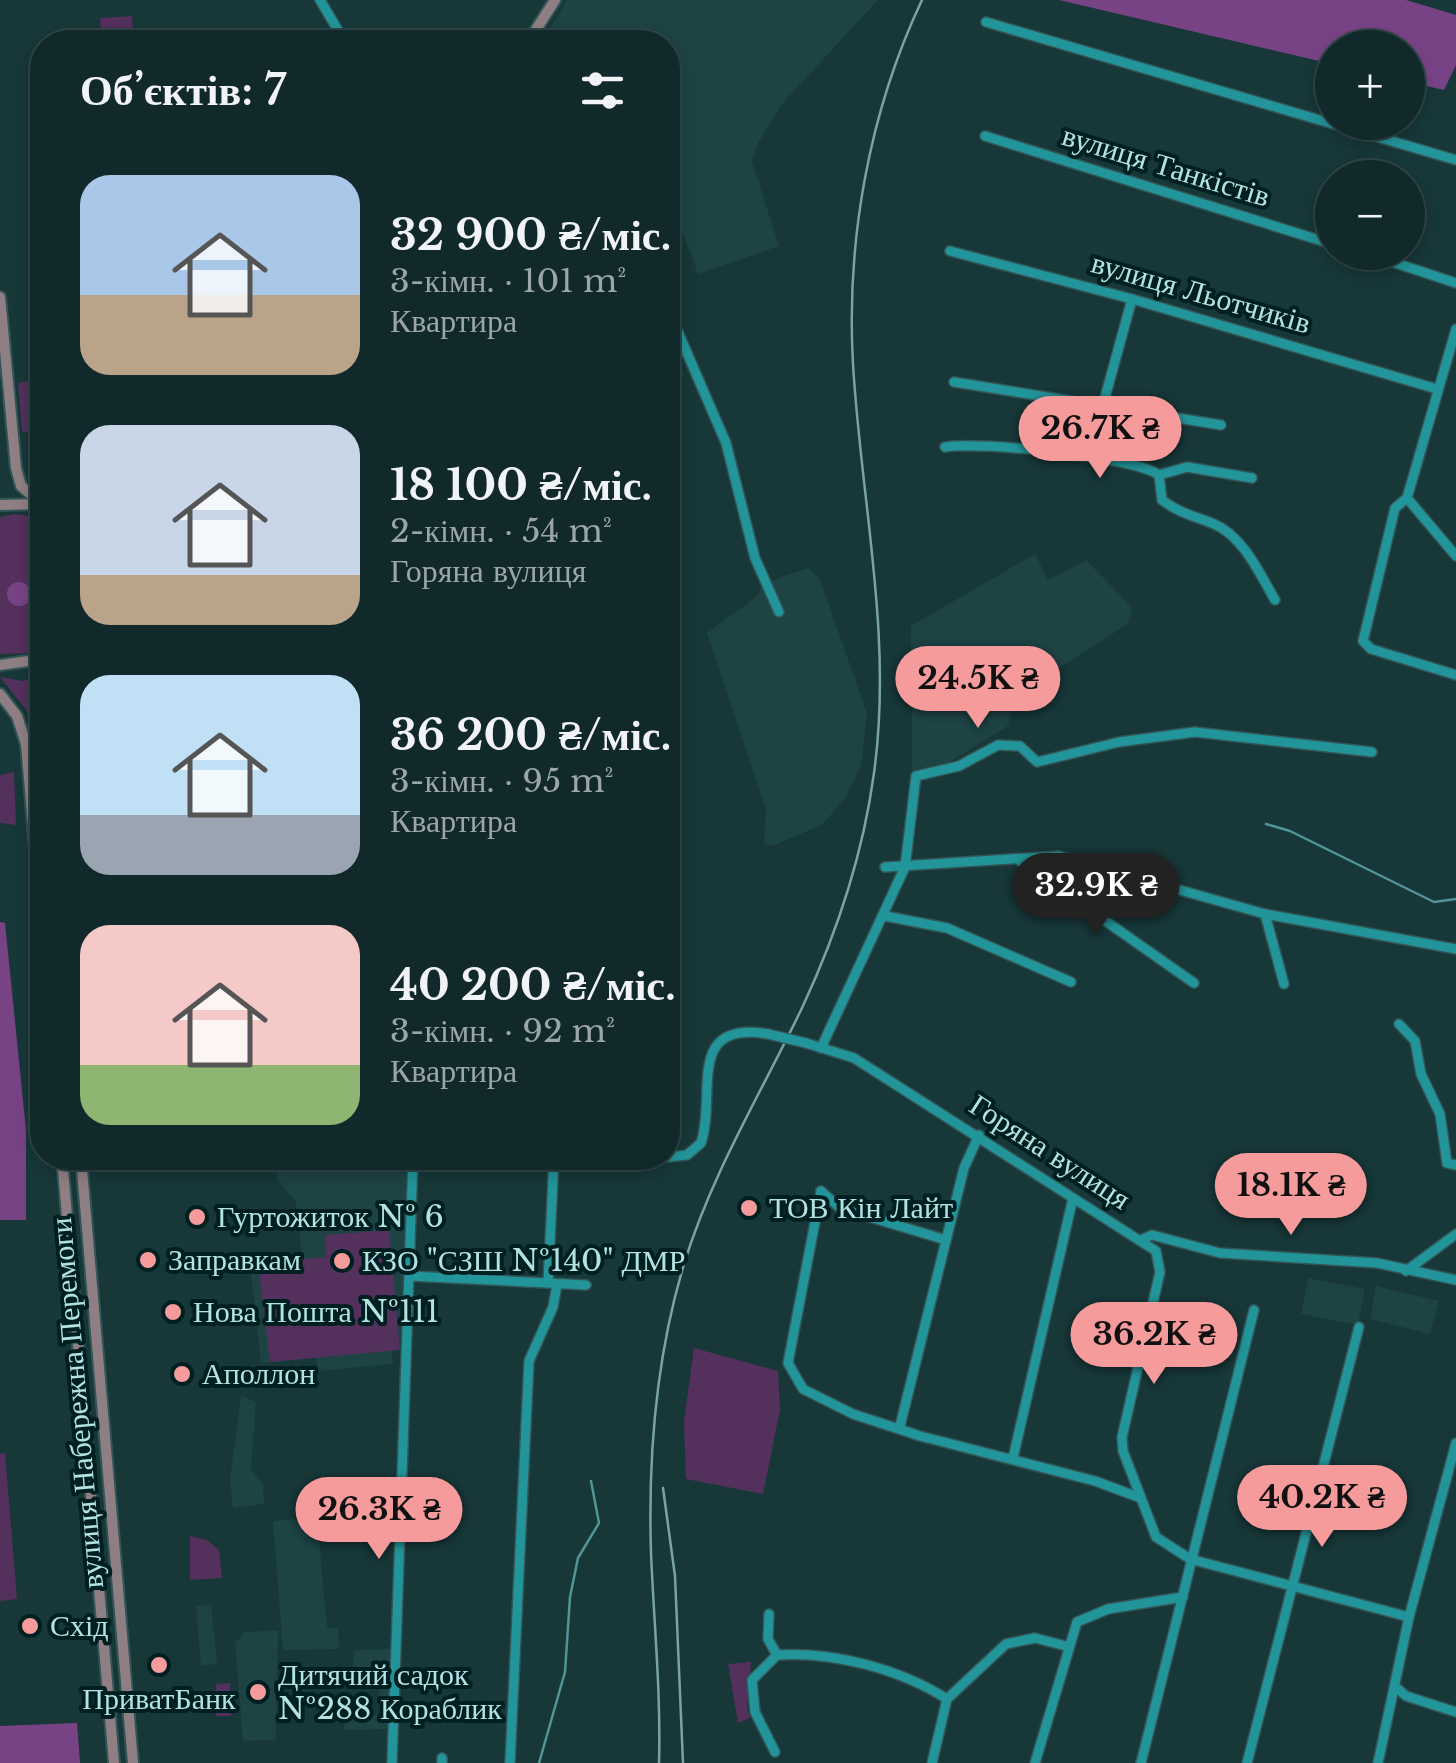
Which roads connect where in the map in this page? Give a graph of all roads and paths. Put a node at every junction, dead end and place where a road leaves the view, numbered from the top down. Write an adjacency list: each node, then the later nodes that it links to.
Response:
1 (320, 0): 4 (street)
2 (555, 0): 5 (main road)
3 (986, 22): 7 (street)
4 (338, 30)
5 (536, 30)
6 (985, 136): 8 (street, вулиця Танкістів)
7 (1456, 160)
8 (1315, 239)
9 (950, 252): 13 (street, вулиця Льотчиків)
10 (1418, 270): 11 (street)
11 (1456, 282)
12 (0, 297): 24 (main road)
13 (1132, 299): 17 (street, вулиця Льотчиків); 18 (street)
14 (1456, 328): 17 (street)
15 (680, 336): 30 (street)
16 (954, 382): 18 (street)
17 (1436, 389): 25 (street)
18 (1102, 406): 19 (street); 21 (street)
19 (1221, 424)
20 (944, 447): 21 (street)
21 (1089, 456): 22 (street)
22 (1159, 475): 23 (street); 29 (street)
23 (1252, 478)
24 (30, 494)
25 (1408, 498): 28 (street); 33 (street)
26 (0, 505): 27 (main road)
27 (30, 505)
28 (1456, 556)
29 (1274, 600)
30 (779, 612)
31 (30, 662): 32 (main road)
32 (0, 664)
33 (1456, 675)
34 (3, 699): 36 (main road)
35 (1372, 752): 39 (street)
36 (30, 790)
37 (1020, 861): 39 (street); 40 (street); 44 (street)
38 (885, 866): 39 (street)
39 (905, 867): 41 (street)
40 (1265, 914): 42 (street); 45 (street)
41 (886, 916): 43 (street); 47 (street)
42 (1456, 949)
43 (1072, 982)
44 (1194, 983)
45 (1284, 984)
46 (1399, 1024): 50 (street)
47 (821, 1048): 48 (street, Горяна вулиця); 49 (street, Горяна вулиця, bridge)
48 (979, 1136): 55 (street, Горяна вулиця); 57 (street)
49 (680, 1156)
50 (1452, 1164)
51 (63, 1170): 66 (main road, вулиця Набережна Перемоги)
52 (82, 1170): 65 (main road, вулиця Набережна Перемоги)
53 (413, 1170): 60 (street)
54 (554, 1170): 62 (street)
55 (1072, 1198): 58 (street, Горяна вулиця); 70 (street)
56 (1456, 1234): 59 (street)
57 (946, 1240): 68 (street); 68 (street)
58 (1141, 1240): 59 (street, Горяна вулиця); 71 (street)
59 (1406, 1271): 61 (street, Горяна вулиця)
60 (410, 1276): 62 (street); 85 (street)
61 (1456, 1280)
62 (553, 1284): 63 (street); 86 (street)
63 (586, 1285)
64 (1254, 1310): 72 (street)
65 (96, 1322): 66 (main road); 84 (main road, вулиця Набережна Перемоги)
66 (77, 1324): 83 (main road, вулиця Набережна Перемоги)
67 (1359, 1327): 73 (street)
68 (900, 1426): 70 (street)
69 (1456, 1443): 76 (street)
70 (1013, 1458): 71 (street)
71 (1138, 1497): 72 (street)
72 (1190, 1559): 73 (street); 74 (street)
73 (1293, 1586): 76 (street); 90 (street)
74 (1183, 1598): 77 (street); 89 (street)
75 (769, 1614): 78 (street)
76 (1409, 1617): 79 (street)
77 (1066, 1646): 80 (street); 88 (street)
78 (777, 1654): 80 (street); 82 (street)
79 (1397, 1688): 81 (street); 91 (street)
80 (947, 1699): 87 (street)
81 (1456, 1712)
82 (775, 1752)
83 (114, 1763)
84 (133, 1763)
85 (392, 1763)
86 (510, 1763)
87 (932, 1763)
88 (1034, 1763)
89 (1141, 1763)
90 (1246, 1763)
91 (1378, 1763)

